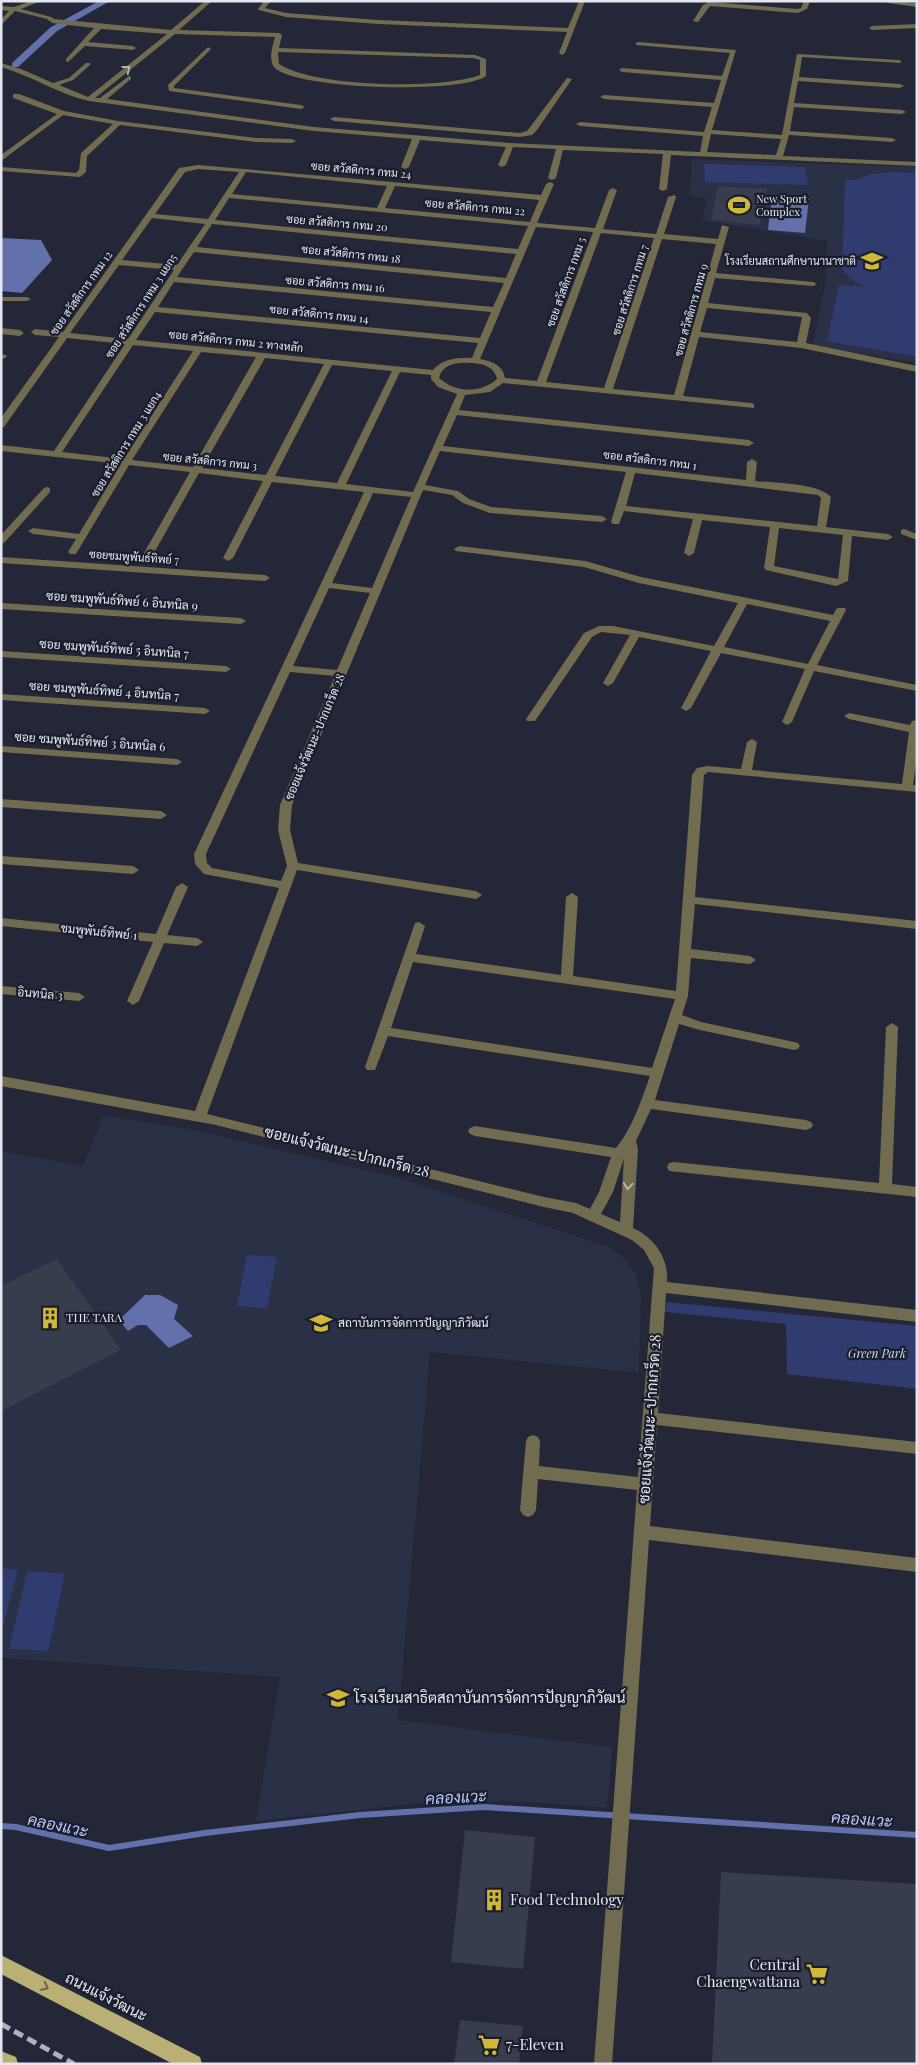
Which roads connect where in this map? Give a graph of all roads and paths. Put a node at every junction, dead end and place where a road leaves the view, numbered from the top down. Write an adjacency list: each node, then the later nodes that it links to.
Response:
1 (38, 1): 11 (street)
2 (209, 1): 19 (street)
3 (219, 1): 19 (street)
4 (268, 1): 18 (street)
5 (582, 1): 18 (street)
6 (817, 1): 8 (street)
7 (888, 1): 9 (street)
8 (807, 2): 13 (street)
9 (917, 5)
10 (1, 8): 11 (street)
11 (14, 9): 12 (street); 14 (street)
12 (69, 21): 16 (street); 19 (street)
13 (696, 21)
14 (1, 23)
15 (917, 26): 17 (street)
16 (99, 27): 19 (street); 20 (street)
17 (872, 28)
18 (571, 30): 25 (street)
19 (179, 32): 24 (street); 39 (street, one-way to 19); 40 (street)
20 (83, 44): 22 (street); 26 (street)
21 (638, 44): 31 (street)
22 (133, 48)
23 (208, 49): 36 (street)
24 (275, 50): 24 (street)
25 (562, 53)
26 (68, 60)
27 (900, 62): 33 (street)
28 (88, 64): 34 (street)
29 (1, 65): 34 (street)
30 (622, 70): 31 (street)
31 (725, 78): 41 (street)
32 (568, 79): 51 (street)
33 (794, 79): 35 (street); 42 (street)
34 (53, 85): 39 (street)
35 (900, 86)
36 (207, 95): 43 (street); 44 (street)
37 (16, 96): 46 (street)
38 (604, 97): 41 (street)
39 (89, 99): 40 (street)
40 (102, 101): 44 (street)
41 (717, 105): 53 (street)
42 (790, 105): 45 (street); 55 (street)
43 (301, 107)
44 (184, 112): 48 (street)
45 (902, 112)
46 (62, 113): 49 (street); 65 (street)
47 (334, 118): 51 (street)
48 (260, 122): 50 (street); 57 (street)
49 (118, 123): 57 (street); 69 (street)
50 (275, 124): 54 (street); 57 (street)
51 (396, 124): 54 (street)
52 (580, 124): 53 (street)
53 (708, 133): 55 (street); 63 (street)
54 (390, 135): 56 (street)
55 (785, 135): 58 (street); 64 (street)
56 (417, 137): 60 (street); 68 (street)
57 (253, 140): 59 (street)
58 (892, 140)
59 (292, 141)
60 (510, 145): 61 (street); 67 (street)
61 (560, 149): 62 (street); 77 (street)
62 (667, 153): 63 (street); 74 (street)
63 (703, 154): 64 (street)
64 (779, 157): 66 (street)
65 (1, 159)
66 (917, 164)
67 (502, 165)
68 (405, 167)
69 (1, 169)
70 (244, 170): 71 (street, ซอย สวัสดิการ กทม 24); 72 (street, ซอย สวัสดิการ กทม 24); 75 (street, ซอย สวัสดิการ กทม 3 แยก5)
71 (178, 174): 79 (street, ซอย สวัสดิการ กทม 12)
72 (392, 184): 77 (street, ซอย สวัสดิการ กทม 24); 78 (street)
73 (613, 190): 83 (street, ซอย สวัสดิการ กทม 5)
74 (663, 190)
75 (227, 196): 78 (street, ซอย สวัสดิการ กทม 22); 80 (street, ซอย สวัสดิการ กทม 3 แยก5)
76 (672, 197): 84 (street, ซอย สวัสดิการ กทม 7)
77 (544, 198): 81 (street)
78 (380, 210): 81 (street, ซอย สวัสดิการ กทม 22)
79 (150, 216): 80 (street, ซอย สวัสดิการ กทม 20); 88 (street, ซอย สวัสดิการ กทม 12)
80 (210, 222): 86 (street, ซอย สวัสดิการ กทม 3 แยก5); 87 (street, ซอย สวัสดิการ กทม 20)
81 (533, 224): 83 (street, ซอย สวัสดิการ กทม 22); 87 (street)
82 (725, 227): 85 (street, ซอย สวัสดิการ กทม 9)
83 (597, 230): 84 (street, ซอย สวัสดิการ กทม 22); 115 (street, ซอย สวัสดิการ กทม 5)
84 (659, 236): 85 (street, ซอย สวัสดิการ กทม 22); 116 (street, ซอย สวัสดิการ กทม 7)
85 (721, 242): 90 (street, ซอย สวัสดิการ กทม 9)
86 (192, 249): 89 (street, ซอย สวัสดิการ กทม 3 แยก5); 92 (street, ซอย สวัสดิการ กทม 18)
87 (521, 252): 92 (street)
88 (117, 262): 89 (street); 103 (street, ซอย สวัสดิการ กทม 12)
89 (179, 268): 91 (street, ซอย สวัสดิการ กทม 3 แยก5)
90 (712, 275): 93 (street); 96 (street, ซอย สวัสดิการ กทม 9)
91 (172, 279): 97 (street, ซอย สวัสดิการ กทม 3 แยก5); 98 (street, ซอย สวัสดิการ กทม 16)
92 (509, 281): 98 (street)
93 (813, 284)
94 (27, 298): 95 (street)
95 (1, 299)
96 (704, 305): 102 (street, ซอย สวัสดิการ กทม 9); 106 (street)
97 (152, 309): 104 (street, ซอย สวัสดิการ กทม 3 แยก5); 105 (street, ซอย สวัสดิการ กทม 14)
98 (496, 310): 105 (street)
99 (1, 331): 100 (street)
100 (20, 332)
101 (35, 332): 103 (street, ซอย สวัสดิการ กทม 2 ทางหลัก)
102 (695, 334): 106 (street); 118 (street, ซอย สวัสดิการ กทม 9)
103 (66, 335): 104 (street, ซอย สวัสดิการ กทม 2 ทางหลัก); 121 (street, ซอย สวัสดิการ กทม 12)
104 (131, 341): 107 (street, ซอย สวัสดิการ กทม 2 ทางหลัก); 125 (street, ซอย สวัสดิการ กทม 3 แยก5)
105 (483, 341): 109 (street)
106 (801, 345): 112 (street)
107 (199, 348): 108 (street, ซอย สวัสดิการ กทม 2 ทางหลัก); 126 (street, ซอย สวัสดิการ กทม 3 แยก4)
108 (262, 355): 110 (street, ซอย สวัสดิการ กทม 2 ทางหลัก); 129 (street)
109 (475, 360): 113 (street); 114 (street)
110 (330, 362): 111 (street, ซอย สวัสดิการ กทม 2 ทางหลัก); 130 (street)
111 (398, 368): 113 (street, ซอย สวัสดิการ กทม 2 ทางหลัก); 132 (street)
112 (917, 369)
113 (435, 373): 117 (street)
114 (501, 380): 115 (street); 117 (street)
115 (541, 383): 116 (street)
116 (608, 390): 118 (street)
117 (462, 393): 120 (street, ซอยแจ้งวัฒนะ-ปากเกร็ด 28)
118 (678, 398): 119 (street)
119 (751, 406)
120 (453, 412): 122 (street); 124 (street, ซอยแจ้งวัฒนะ-ปากเกร็ด 28)
121 (1, 425)
122 (749, 443)
123 (1, 448): 125 (street, ซอย สวัสดิการ กทม 3)
124 (437, 448): 128 (street, ซอย สวัสดิการ กทม 1); 135 (street, ซอยแจ้งวัฒนะ-ปากเกร็ด 28)
125 (56, 454): 126 (street, ซอย สวัสดิการ กทม 3)
126 (126, 462): 129 (street, ซอย สวัสดิการ กทม 3); 145 (street, ซอย สวัสดิการ กทม 3 แยก4)
127 (752, 462): 131 (street)
128 (632, 469): 131 (street, ซอย สวัสดิการ กทม 1); 136 (street)
129 (197, 471): 130 (street, ซอย สวัสดิการ กทม 3); 154 (street)
130 (268, 478): 132 (street, ซอย สวัสดิการ กทม 3); 152 (street)
131 (750, 483): 141 (street, ซอย สวัสดิการ กทม 1)
132 (340, 487): 134 (street, ซอย สวัสดิการ กทม 3)
133 (47, 490): 148 (street)
134 (370, 490): 135 (street, ซอย สวัสดิการ กทม 3); 156 (street)
135 (417, 492): 138 (street, ซอย สวัสดิการ กทม 3); 157 (street, ซอยแจ้งวัฒนะ-ปากเกร็ด 28)
136 (621, 508): 137 (street); 139 (street)
137 (698, 516): 140 (street); 151 (street)
138 (602, 519)
139 (616, 522)
140 (775, 525): 141 (street); 144 (street)
141 (821, 530): 144 (street)
142 (33, 531): 145 (street)
143 (904, 532): 147 (street)
144 (848, 533): 146 (street)
145 (82, 537): 150 (street, ซอย สวัสดิการ กทม 3 แยก4)
146 (888, 537)
147 (917, 537)
148 (1, 541)
149 (459, 549): 158 (street)
150 (73, 552)
151 (689, 553)
152 (228, 558)
153 (1, 560): 155 (street, ซอยชมพูพันธ์ทิพย์ 7)
154 (145, 560)
155 (266, 578)
156 (326, 585): 157 (street); 165 (street)
157 (376, 591): 167 (street, ซอยแจ้งวัฒนะ-ปากเกร็ด 28)
158 (742, 602): 162 (street); 164 (street)
159 (1, 606): 160 (street, ซอย ชมพูพันธ์ทิพย์ 6 อินทนิล 9)
160 (241, 621)
161 (636, 634): 162 (street); 168 (street); 174 (street)
162 (717, 649): 164 (street); 171 (street)
163 (1, 654): 166 (street, ซอย ชมพูพันธ์ทิพย์ 5 อินทนิล 7)
164 (810, 667): 169 (street); 175 (street)
165 (286, 668): 167 (street); 187 (street)
166 (226, 669)
167 (341, 674): 185 (street, ซอยแจ้งวัฒนะ-ปากเกร็ด 28)
168 (608, 684)
169 (917, 688)
170 (1, 697): 172 (street, ซอย ชมพูพันธ์ทิพย์ 4 อินทนิล 7)
171 (686, 708)
172 (205, 711)
173 (849, 716): 176 (street)
174 (531, 719)
175 (787, 722)
176 (916, 727): 181 (street)
177 (752, 742): 180 (street)
178 (1, 749): 179 (street, ซอย ชมพูพันธ์ทิพย์ 3 อินทนิล 6)
179 (177, 762)
180 (746, 772): 181 (street); 191 (street)
181 (912, 788)
182 (1, 803): 183 (street)
183 (161, 815)
184 (1, 860): 186 (street)
185 (293, 866): 187 (street); 189 (street)
186 (133, 870)
187 (286, 886): 213 (street)
188 (182, 887): 195 (street)
189 (476, 895)
190 (572, 897): 200 (street)
191 (690, 900): 193 (street); 197 (street)
192 (1, 922): 195 (street, ชมพูพันธ์ทิพย์ 1)
193 (917, 925)
194 (419, 926): 198 (street)
195 (159, 938): 196 (street, ชมพูพันธ์ทิพย์ 1); 204 (street)
196 (197, 942)
197 (686, 953): 199 (street); 202 (street)
198 (409, 957): 200 (street); 207 (street)
199 (750, 960)
200 (567, 980): 202 (street)
201 (1, 990): 203 (street, อินทนิล 3)
202 (682, 996): 205 (street)
203 (79, 997)
204 (133, 1001)
205 (676, 1018): 208 (street); 210 (street)
206 (892, 1027): 219 (street)
207 (383, 1031): 209 (street); 210 (street)
208 (794, 1046)
209 (371, 1067)
210 (657, 1073): 212 (street)
211 (1, 1081): 213 (street, ซอยแจ้งวัฒนะ-ปากเกร็ด 28)
212 (647, 1104): 214 (street); 216 (street)
213 (200, 1116): 221 (street, ซอยแจ้งวัฒนะ-ปากเกร็ด 28)
214 (806, 1124)
215 (475, 1131): 217 (street)
216 (629, 1141): 217 (street); 222 (street, one-way to 222)
217 (619, 1153): 221 (street)
218 (674, 1167): 219 (street)
219 (885, 1188): 220 (street)
220 (917, 1192)
221 (593, 1216): 222 (street, ซอยแจ้งวัฒนะ-ปากเกร็ด 28)
222 (626, 1231): 223 (street, ซอยแจ้งวัฒนะ-ปากเกร็ด 28)
223 (660, 1287): 224 (street); 225 (street, ซอยแจ้งวัฒนะ-ปากเกร็ด 28)
224 (917, 1316)
225 (650, 1418): 227 (street); 229 (street, ซอยแจ้งวัฒนะ-ปากเกร็ด 28)
226 (533, 1441): 228 (street)
227 (917, 1448)
228 (531, 1472): 229 (street); 230 (street)
229 (646, 1484): 231 (street, ซอยแจ้งวัฒนะ-ปากเกร็ด 28)
230 (528, 1510)
231 (642, 1532): 232 (street); 237 (street, ซอยแจ้งวัฒนะ-ปากเกร็ด 28)
232 (917, 1565)
233 (1, 1964): 236 (main road, ถนนแจ้งวัฒนะ, one-way to 236)
234 (1, 2060): 235 (main road)
235 (9, 2064)
236 (193, 2064)
237 (603, 2064)

